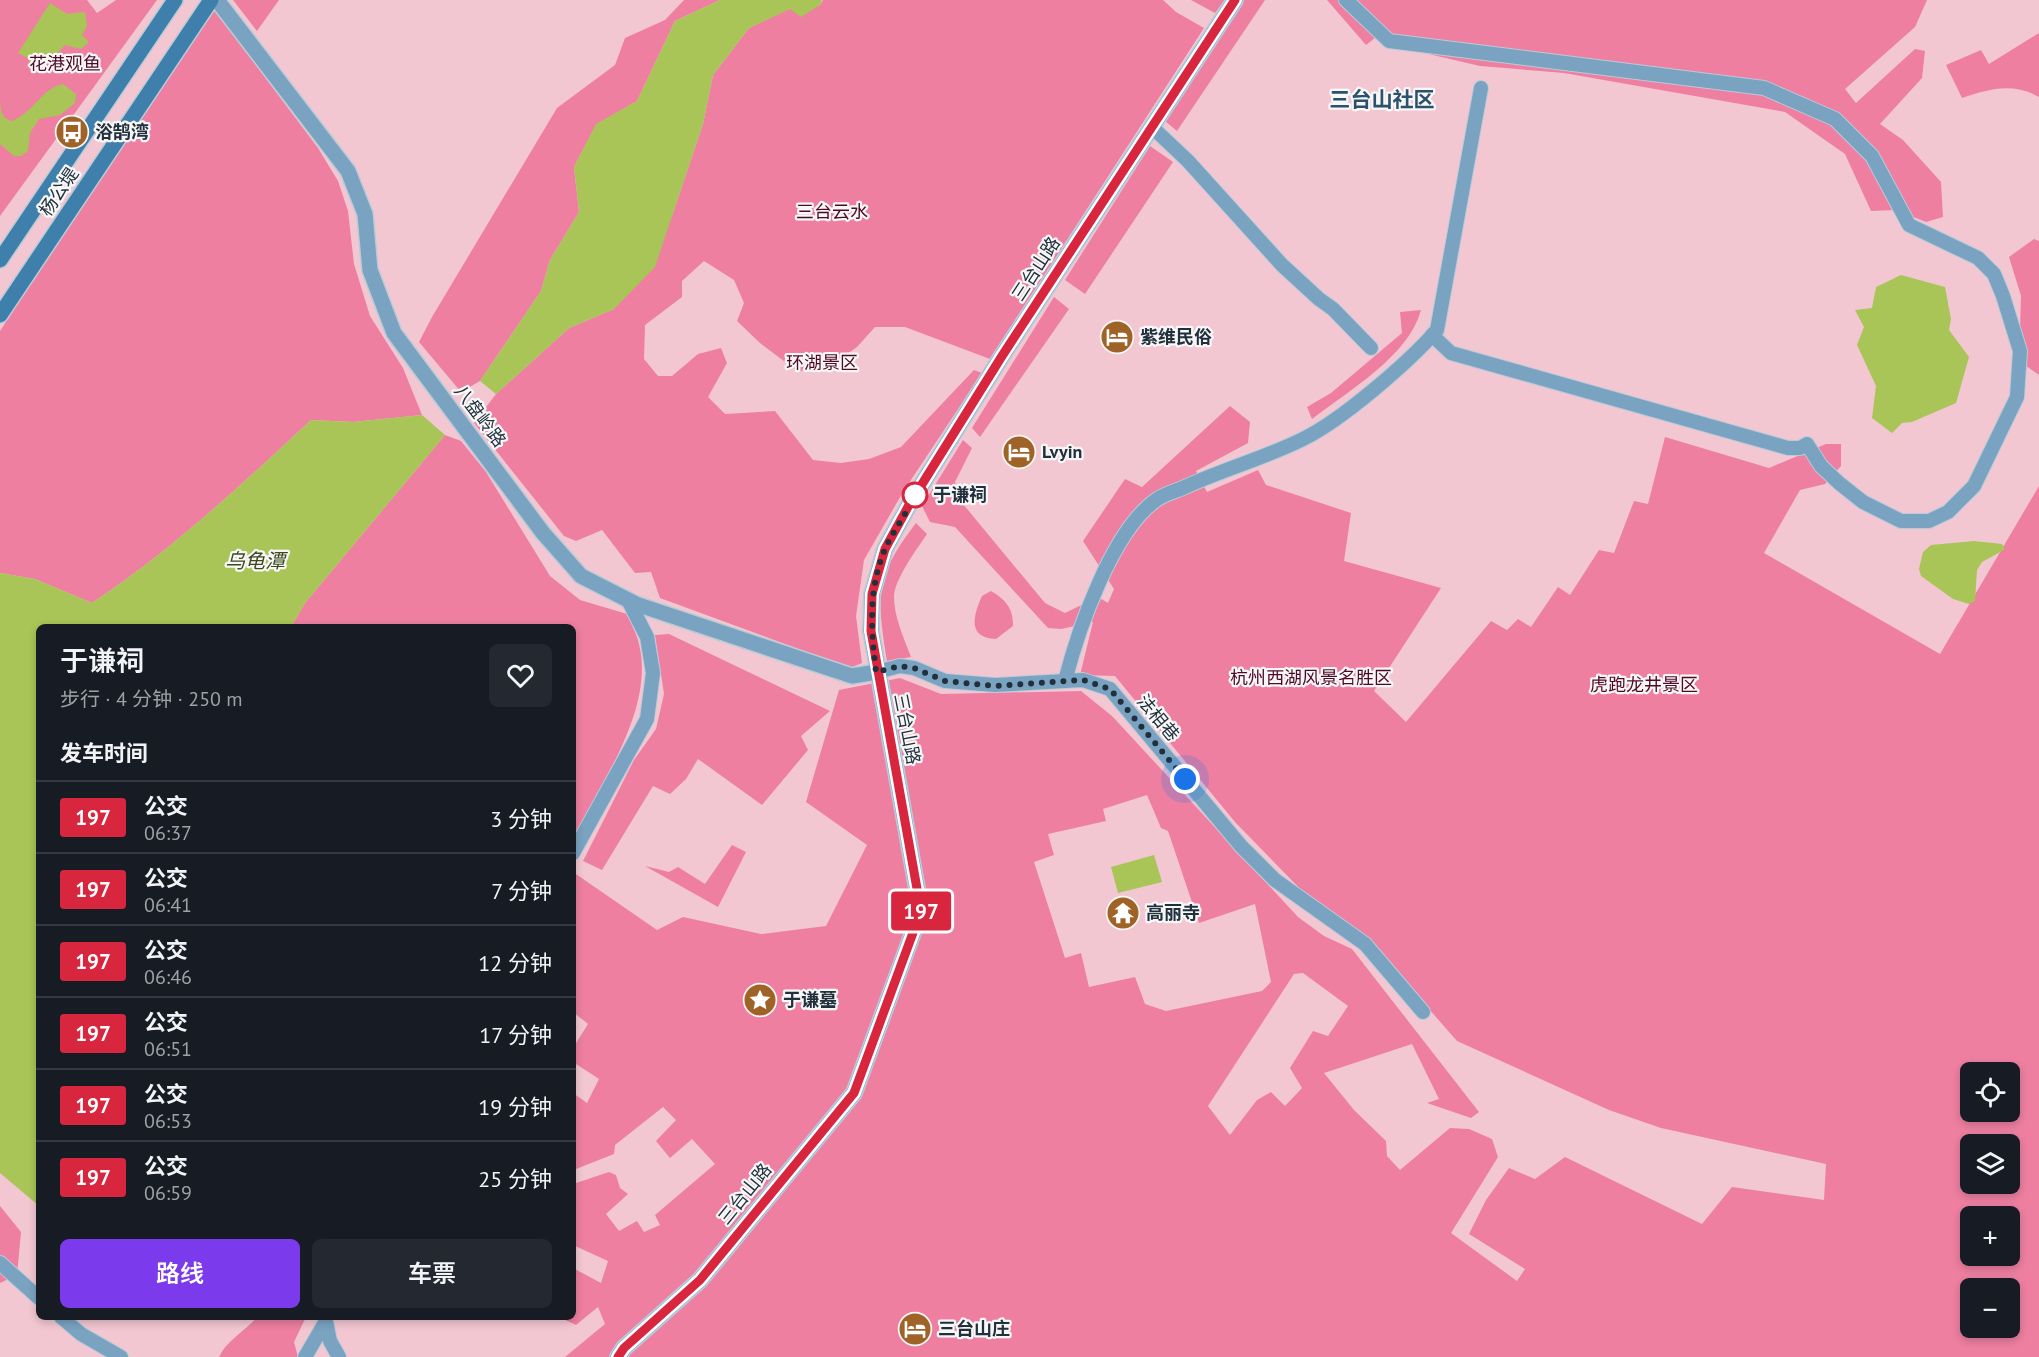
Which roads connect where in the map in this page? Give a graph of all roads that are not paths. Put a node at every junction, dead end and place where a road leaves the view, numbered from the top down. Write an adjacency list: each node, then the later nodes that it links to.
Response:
1 (175, 0): 8 (main road, 杨公堤)
2 (211, 0): 9 (main road, 杨公堤)
3 (217, 0): 12 (street, 八盘岭路)
4 (1235, 0): 7 (street, 三台山路)
5 (1346, 0): 10 (street)
6 (1481, 88): 10 (street)
7 (1152, 127): 11 (street); 13 (street, 三台山路)
8 (0, 260)
9 (0, 315)
10 (1432, 335): 14 (street)
11 (1371, 348)
12 (627, 600): 13 (street, 八盘岭路); 15 (street)
13 (876, 672): 14 (street, 法相巷); 25 (street, 三台山路)
14 (1065, 681): 16 (street, 法相巷)
15 (576, 849)
16 (1423, 1012)
17 (0, 1263): 18 (street)
18 (36, 1295)
19 (65, 1320): 22 (street)
20 (325, 1320): 23 (street)
21 (326, 1320): 24 (street)
22 (121, 1357)
23 (305, 1357)
24 (339, 1357)
25 (618, 1357)

